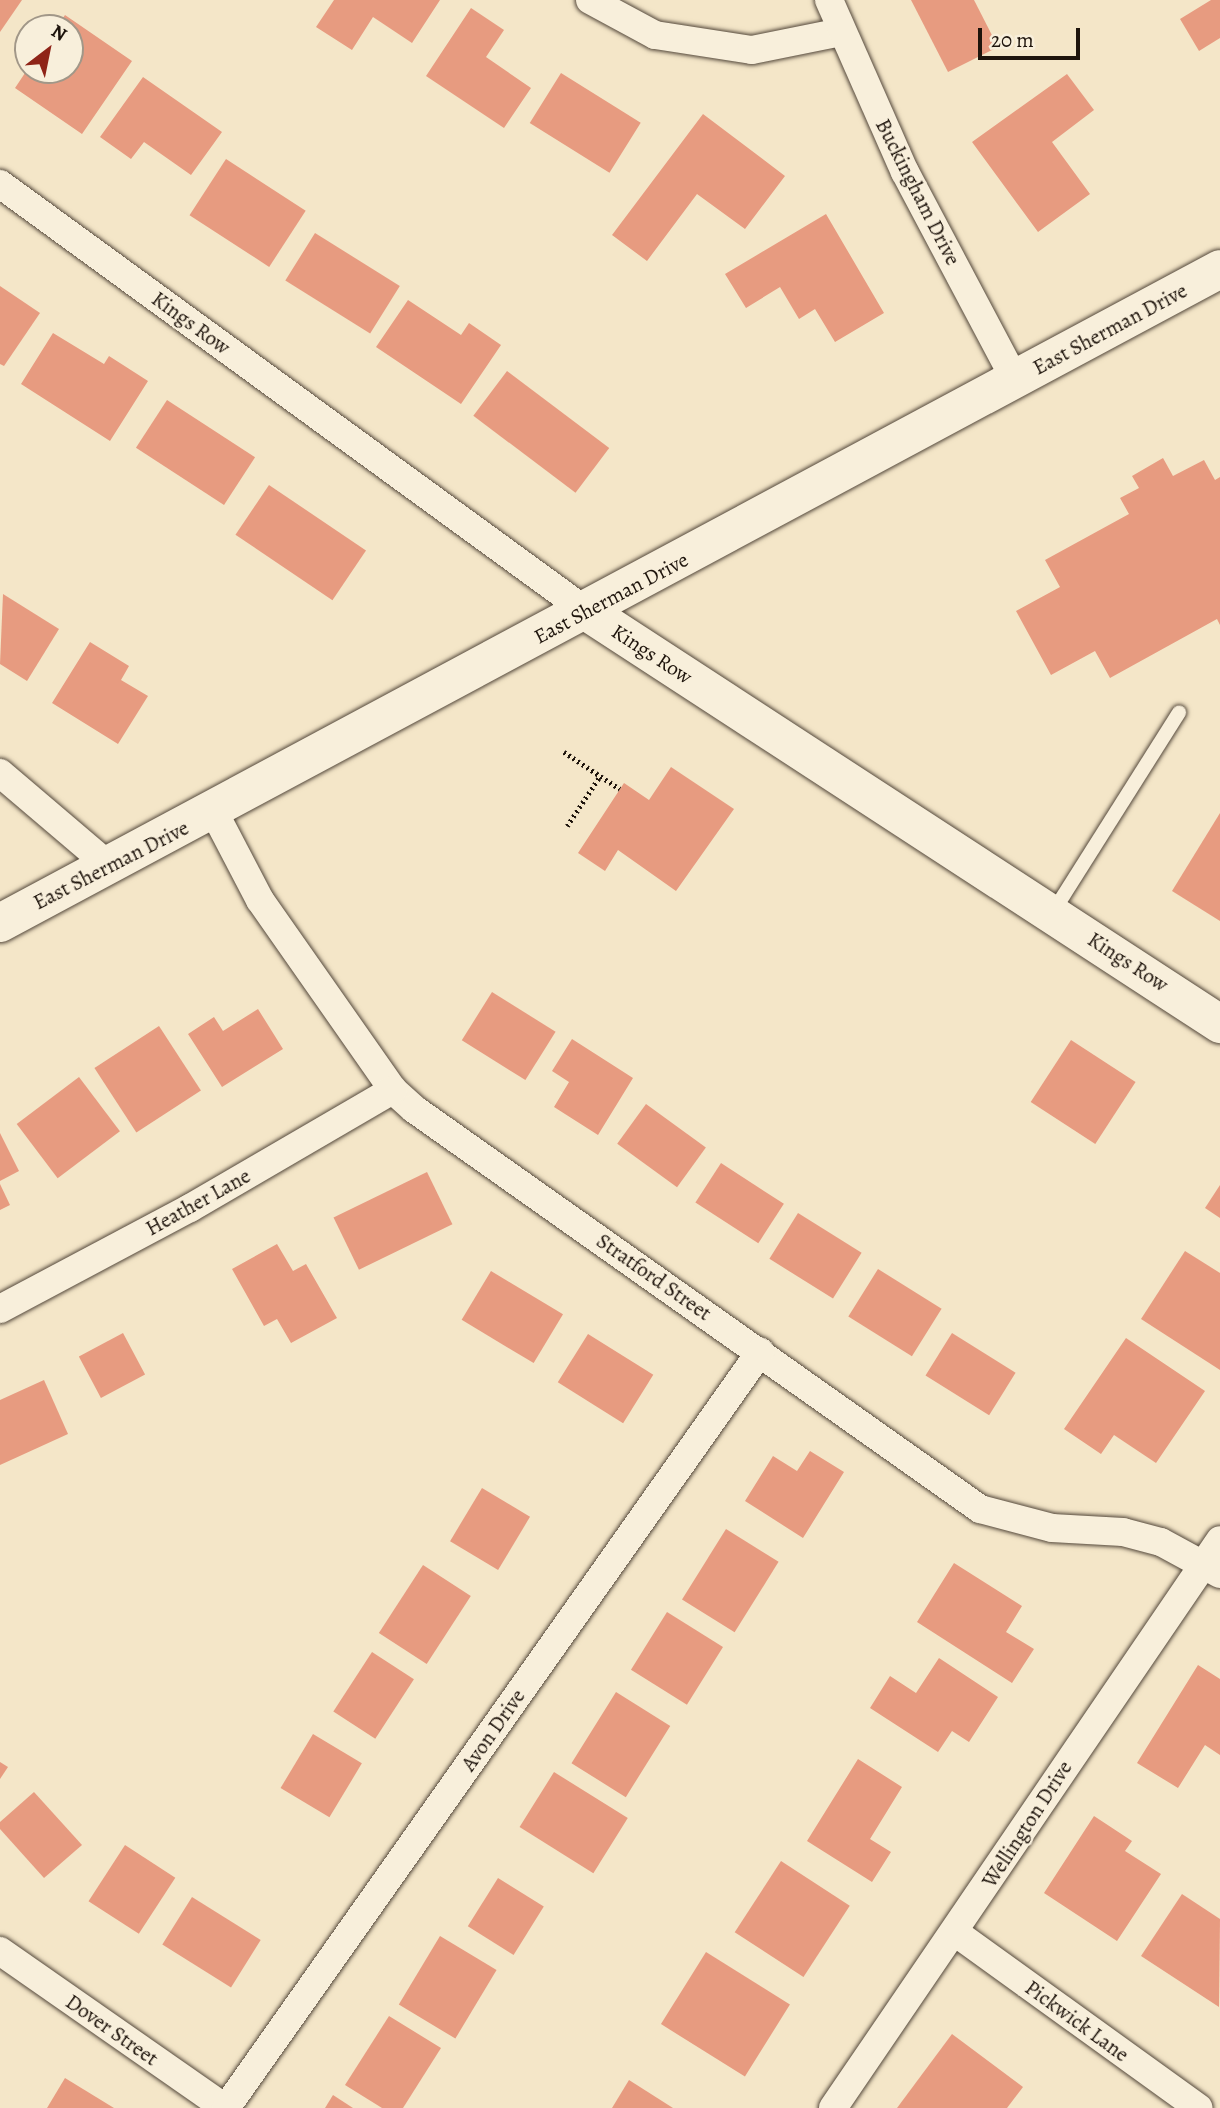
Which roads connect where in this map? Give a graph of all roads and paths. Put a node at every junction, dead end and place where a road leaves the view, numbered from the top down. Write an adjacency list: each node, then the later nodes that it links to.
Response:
1 (590, 0): 3 (street)
2 (829, 0): 3 (street, Buckingham Drive)
3 (841, 32): 6 (street, Buckingham Drive)
4 (0, 184): 7 (street, Kings Row)
5 (1220, 270): 6 (main road, East Sherman Drive)
6 (1015, 380): 7 (main road, East Sherman Drive)
7 (586, 611): 13 (main road, East Sherman Drive); 16 (main road, Kings Row)
8 (1179, 713): 16 (lane)
9 (564, 752): 11 (path)
10 (0, 773): 15 (street)
11 (600, 776): 12 (path); 14 (path)
12 (620, 789)
13 (214, 812): 15 (main road, East Sherman Drive); 19 (street, Stratford Street)
14 (567, 826)
15 (108, 865): 17 (main road, East Sherman Drive)
16 (1052, 913): 18 (main road, Kings Row)
17 (0, 923)
18 (1220, 1024)
19 (393, 1090): 20 (street, Heather Lane); 21 (street, Stratford Street)
20 (0, 1309)
21 (760, 1352): 23 (street, Stratford Street); 26 (street, Avon Drive)
22 (1220, 1540): 23 (street, Wellington Drive)
23 (1212, 1568): 24 (street, Wellington Drive)
24 (956, 1933): 27 (street, Wellington Drive); 28 (street, Pickwick Lane)
25 (0, 1951): 26 (street, Dover Street)
26 (225, 2108)
27 (833, 2108)
28 (1199, 2108)

